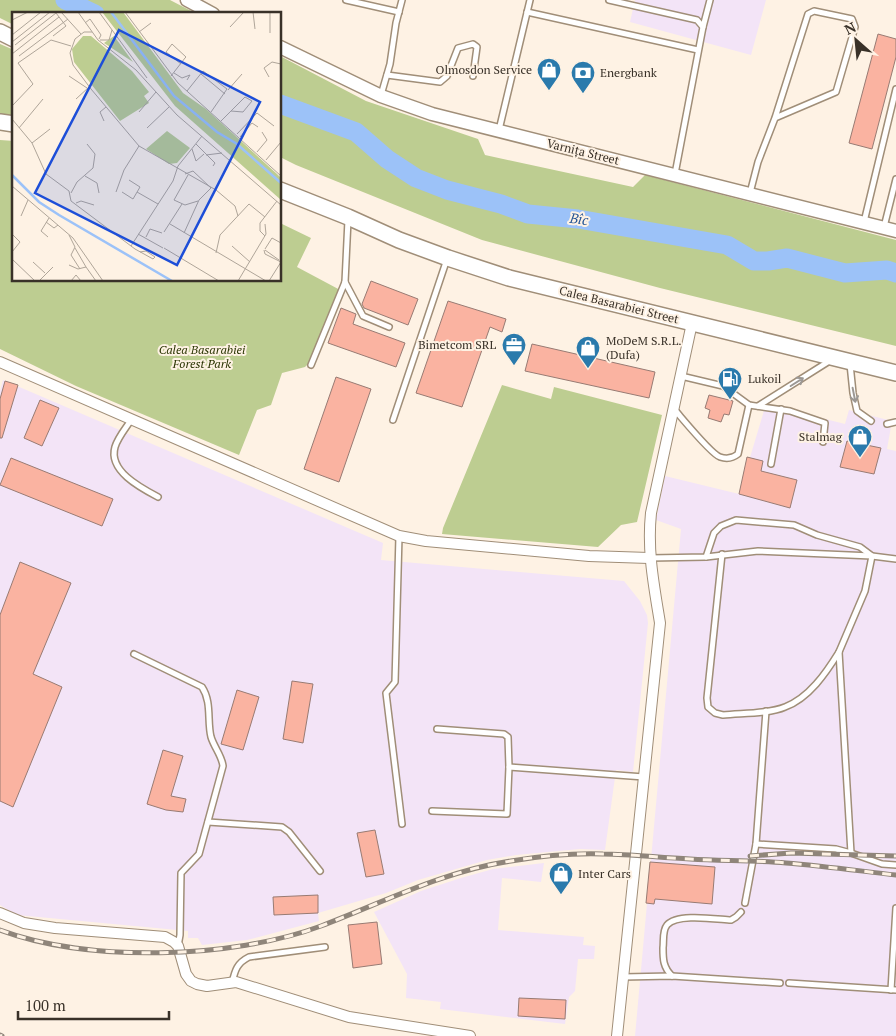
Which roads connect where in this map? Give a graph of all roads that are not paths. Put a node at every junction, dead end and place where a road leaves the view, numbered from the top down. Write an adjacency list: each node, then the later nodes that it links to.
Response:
1 (186, 0): 7 (street)
2 (346, 0): 8 (lane)
3 (402, 0): 8 (lane)
4 (530, 0): 9 (lane)
5 (609, 0): 10 (lane)
6 (710, 0): 10 (lane)
7 (210, 12)
8 (399, 12): 15 (lane)
9 (527, 12): 14 (lane); 20 (lane)
10 (702, 27): 14 (lane)
11 (0, 32): 12 (main road)
12 (12, 38)
13 (281, 47): 18 (street, Varnița Street)
14 (698, 50): 21 (lane)
15 (387, 75): 16 (lane); 18 (lane)
16 (473, 76)
17 (896, 89): 27 (lane)
18 (380, 96): 20 (street, Varnița Street)
19 (775, 118): 19 (lane); 25 (lane)
20 (499, 131): 21 (street, Varnița Street)
21 (674, 175): 25 (street, Varnița Street)
22 (896, 179): 28 (lane)
23 (281, 180): 26 (main road, Calea Basarabiei Street)
24 (281, 190): 26 (main road, Calea Basarabiei Street)
25 (750, 193): 27 (street, Varnița Street)
26 (348, 217): 29 (main road, Calea Basarabiei Street); 30 (lane)
27 (864, 222): 28 (street, Varnița Street)
28 (890, 229)
29 (448, 258): 31 (main road, Calea Basarabiei Street); 43 (lane)
30 (345, 282): 32 (lane); 35 (lane)
31 (692, 323): 33 (main road, Calea Basarabiei Street); 37 (street)
32 (390, 327)
33 (843, 360): 36 (main road, Calea Basarabiei Street); 39 (lane, one-way to 33); 44 (lane, one-way to 44)
34 (0, 362): 42 (street)
35 (311, 365)
36 (896, 372)
37 (681, 376): 38 (lane); 40 (street)
38 (749, 405): 39 (lane); 40 (lane)
39 (758, 406): 41 (lane)
40 (674, 408): 54 (street)
41 (781, 409): 47 (lane); 48 (lane)
42 (132, 420): 49 (lane); 50 (street)
43 (393, 420)
44 (872, 421)
45 (896, 422): 46 (lane)
46 (887, 424)
47 (823, 442)
48 (771, 464)
49 (158, 497)
50 (399, 536): 54 (street); 64 (lane)
51 (722, 554): 52 (lane); 53 (lane); 58 (lane)
52 (872, 556): 53 (lane); 55 (lane); 56 (lane)
53 (706, 557): 54 (lane)
54 (649, 558): 61 (street)
55 (896, 559)
56 (839, 652): 58 (lane); 66 (lane)
57 (134, 654): 63 (lane)
58 (766, 711): 65 (lane)
59 (437, 729): 60 (lane)
60 (509, 767): 61 (lane); 62 (lane)
61 (644, 777): 76 (street)
62 (432, 811)
63 (208, 822): 68 (lane); 73 (lane)
64 (402, 824)
65 (756, 844): 66 (lane); 69 (lane)
66 (851, 852): 67 (lane)
67 (896, 865)
68 (320, 871)
69 (745, 903)
70 (896, 908): 80 (lane)
71 (741, 912): 75 (lane)
72 (0, 913): 73 (street)
73 (178, 946): 77 (street)
74 (325, 947): 77 (lane)
75 (672, 976): 76 (lane); 78 (lane)
76 (623, 977): 82 (street)
77 (232, 983): 81 (street)
78 (780, 983)
79 (789, 984): 80 (lane)
80 (894, 990)
81 (470, 1036)
82 (617, 1036)

